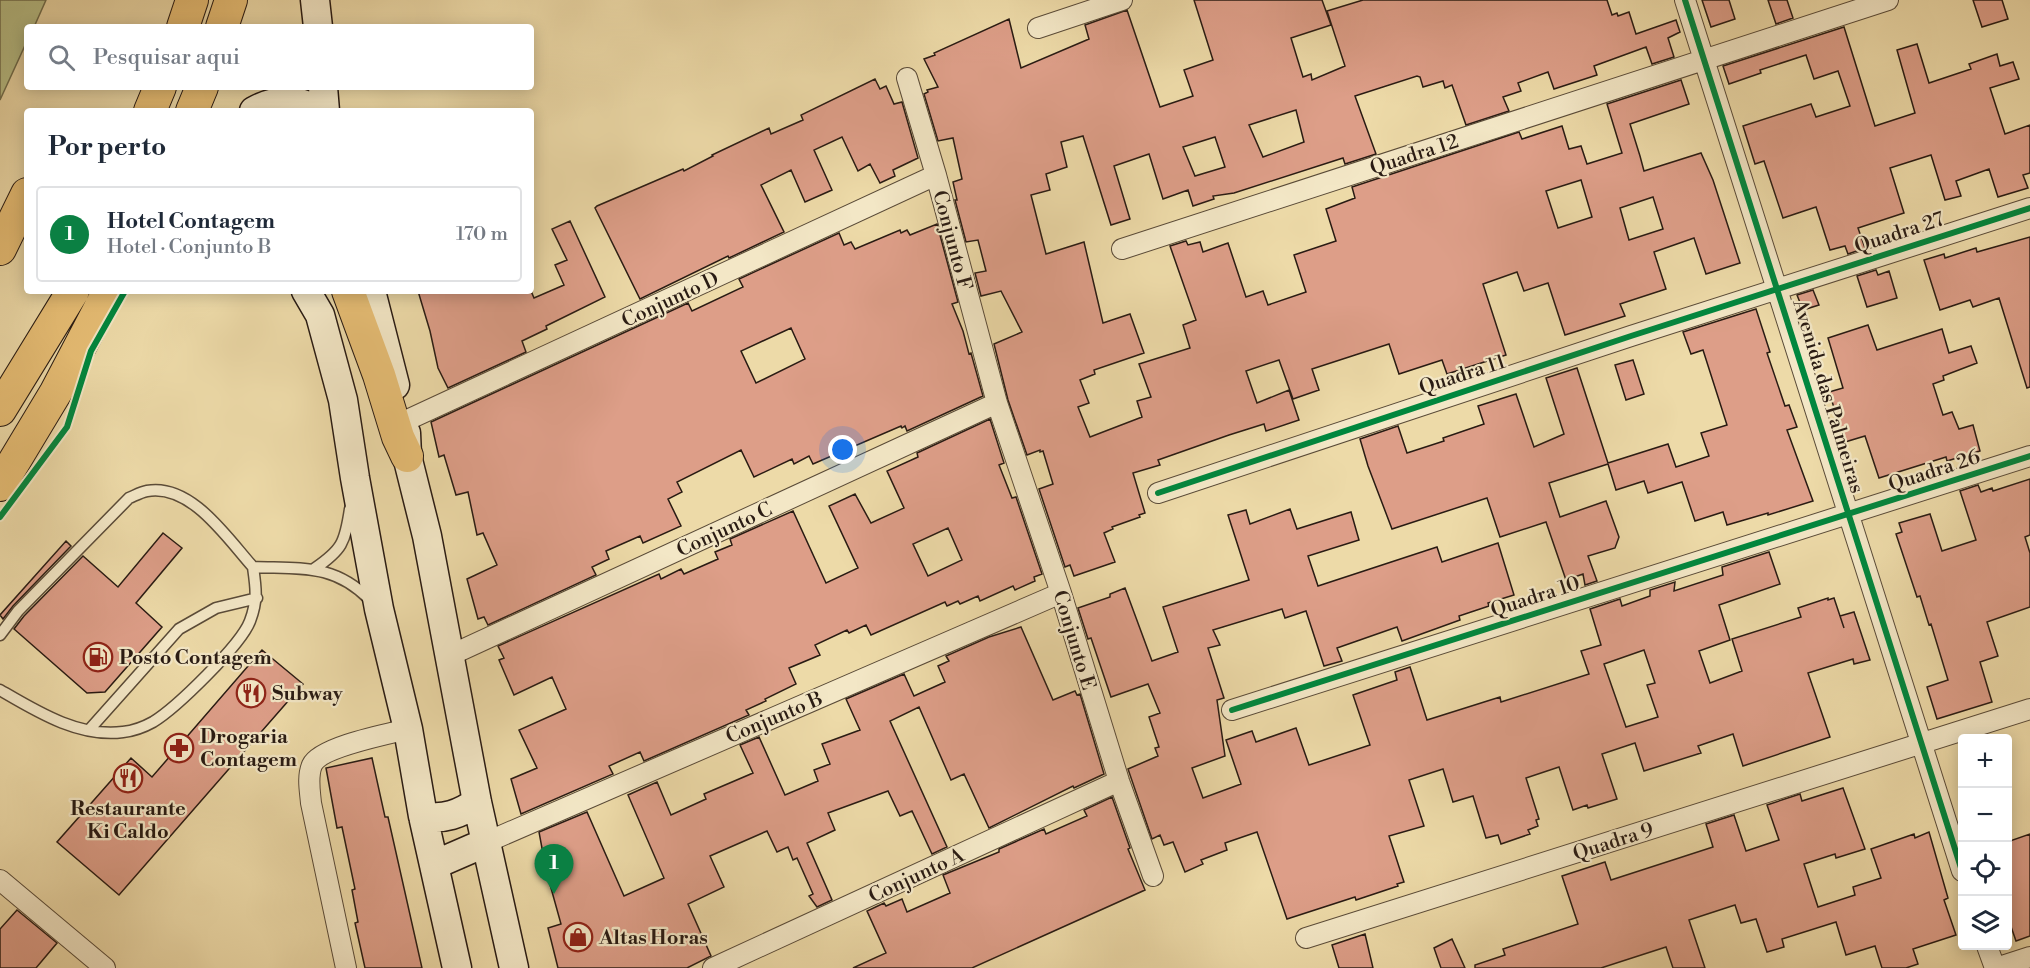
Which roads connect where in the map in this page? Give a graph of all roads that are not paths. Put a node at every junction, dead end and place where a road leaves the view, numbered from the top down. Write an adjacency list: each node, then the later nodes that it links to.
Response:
1 (192, 0): 7 (main road)
2 (231, 0): 8 (main road)
3 (315, 0): 9 (main road)
4 (1122, 0): 10 (street)
5 (1685, 0): 11 (street, Avenida das Palmeiras)
6 (1887, 0): 11 (street, Quadra 12)
7 (184, 24)
8 (223, 24)
9 (318, 24)
10 (1038, 28)
11 (1705, 58): 25 (street, Quadra 12); 26 (street, Avenida das Palmeiras)
12 (907, 78): 21 (street, Conjunto F)
13 (159, 90): 16 (main road)
14 (201, 90): 17 (main road)
15 (323, 90): 20 (main road)
16 (151, 108)
17 (193, 108)
18 (261, 108): 19 (main road)
19 (314, 108)
20 (325, 108)
21 (936, 176): 32 (street, Conjunto F); 34 (street, Conjunto D)
22 (24, 200): 24 (main road)
23 (2030, 208): 26 (street, Quadra 27)
24 (0, 249)
25 (1122, 249)
26 (1778, 288): 39 (street, Quadra 11); 40 (street, Avenida das Palmeiras)
27 (71, 294): 33 (main road)
28 (107, 294): 38 (main road)
29 (308, 294): 37 (main road)
30 (349, 294): 35 (main road)
31 (372, 294): 34 (main road)
32 (997, 403): 43 (street, Conjunto E); 47 (street, Conjunto C)
33 (0, 410)
34 (403, 422): 35 (main road)
35 (407, 456): 47 (main road)
36 (2030, 456): 40 (street, Quadra 26)
37 (355, 478): 42 (lane); 45 (main road)
38 (0, 485)
39 (1158, 493)
40 (1849, 515): 50 (street, Quadra 10); 53 (street, Avenida das Palmeiras)
41 (253, 567): 42 (lane); 44 (lane); 46 (lane)
42 (314, 569): 45 (lane)
43 (1061, 593): 54 (street, Conjunto E); 57 (street, Conjunto B)
44 (257, 598): 52 (lane); 52 (lane)
45 (379, 609): 51 (main road)
46 (0, 635)
47 (451, 655): 55 (main road)
48 (0, 690): 52 (lane)
49 (2030, 709): 53 (street, Quadra 9)
50 (1232, 710)
51 (408, 729): 56 (main road); 66 (street)
52 (89, 730)
53 (1921, 744): 58 (street, Avenida das Palmeiras); 62 (street, Quadra 9)
54 (1119, 781): 60 (street, Conjunto E); 69 (street, Conjunto A)
55 (477, 802): 56 (main road); 57 (main road)
56 (423, 816): 59 (main road)
57 (487, 842): 59 (main road); 68 (main road)
58 (1958, 859)
59 (434, 865): 67 (main road)
60 (1153, 876)
61 (0, 880): 65 (street)
62 (1306, 938)
63 (1989, 950): 70 (street)
64 (2030, 957): 70 (street)
65 (105, 968)
66 (346, 968)
67 (456, 968)
68 (514, 968)
69 (713, 968)
70 (1995, 968)

